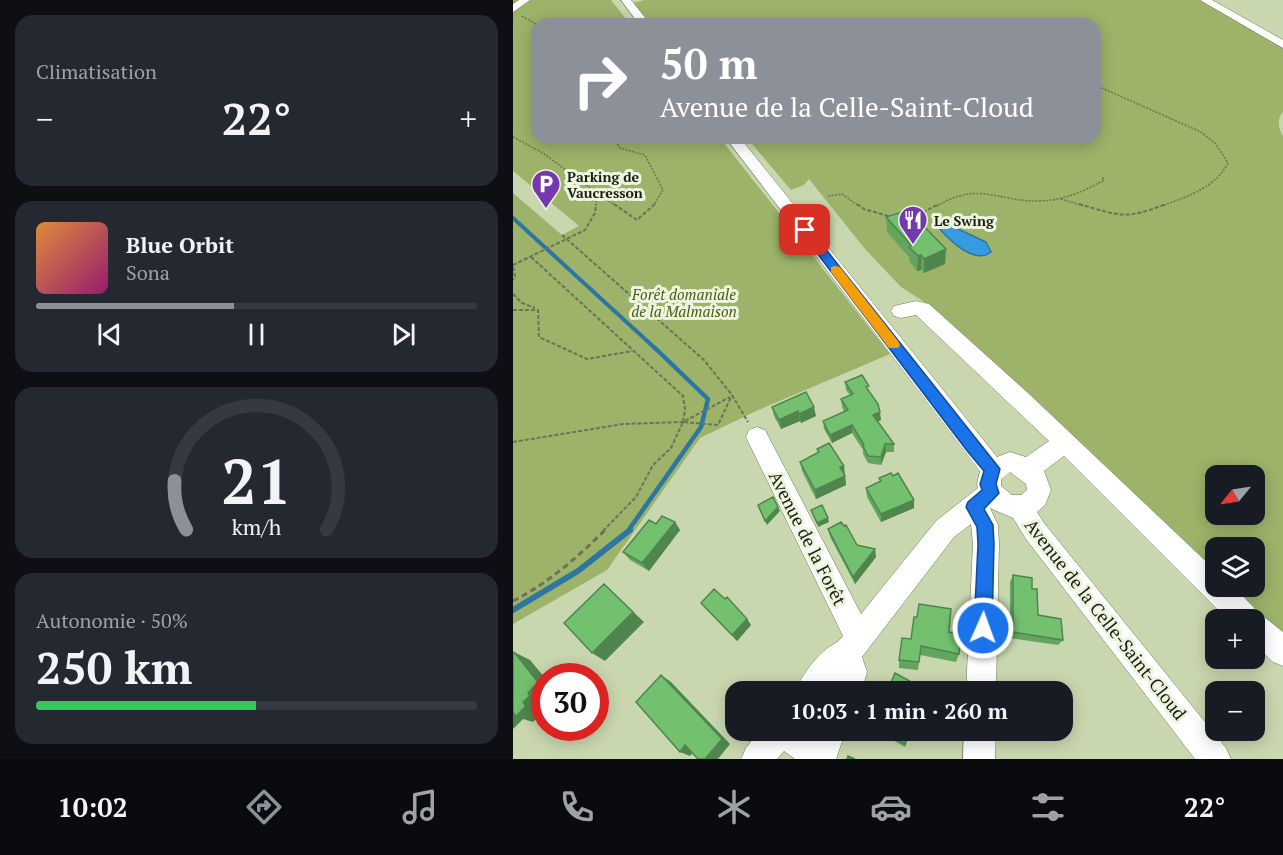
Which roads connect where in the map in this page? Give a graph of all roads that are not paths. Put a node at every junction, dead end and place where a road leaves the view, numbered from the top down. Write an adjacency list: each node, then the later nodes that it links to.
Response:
1 (525, 0): 5 (street)
2 (626, 0): 6 (street)
3 (1205, 0): 8 (street)
4 (1224, 0): 7 (street)
5 (517, 12)
6 (640, 18)
7 (1283, 33)
8 (1283, 45)
9 (738, 144): 14 (street, Avenue de la Celle-Saint-Cloud)
10 (901, 311): 12 (street)
11 (757, 437): 18 (street, Avenue de la Forêt)
12 (1063, 443): 13 (street); 16 (street)
13 (1029, 468): 14 (street); 15 (street, Avenue de la Celle-Saint-Cloud)
14 (986, 490): 15 (street, Avenue de la Celle-Saint-Cloud); 18 (street); 22 (street)
15 (1020, 506): 31 (street, Avenue de la Celle-Saint-Cloud)
16 (1237, 609)
17 (1265, 635): 19 (street)
18 (853, 647): 20 (street); 21 (street)
19 (1283, 652)
20 (819, 681)
21 (849, 681)
22 (981, 681)
23 (771, 741): 27 (street)
24 (797, 741): 28 (street)
25 (827, 741): 29 (street)
26 (980, 741): 30 (street)
27 (757, 759)
28 (814, 759)
29 (820, 759)
30 (979, 759)
31 (1215, 759)

